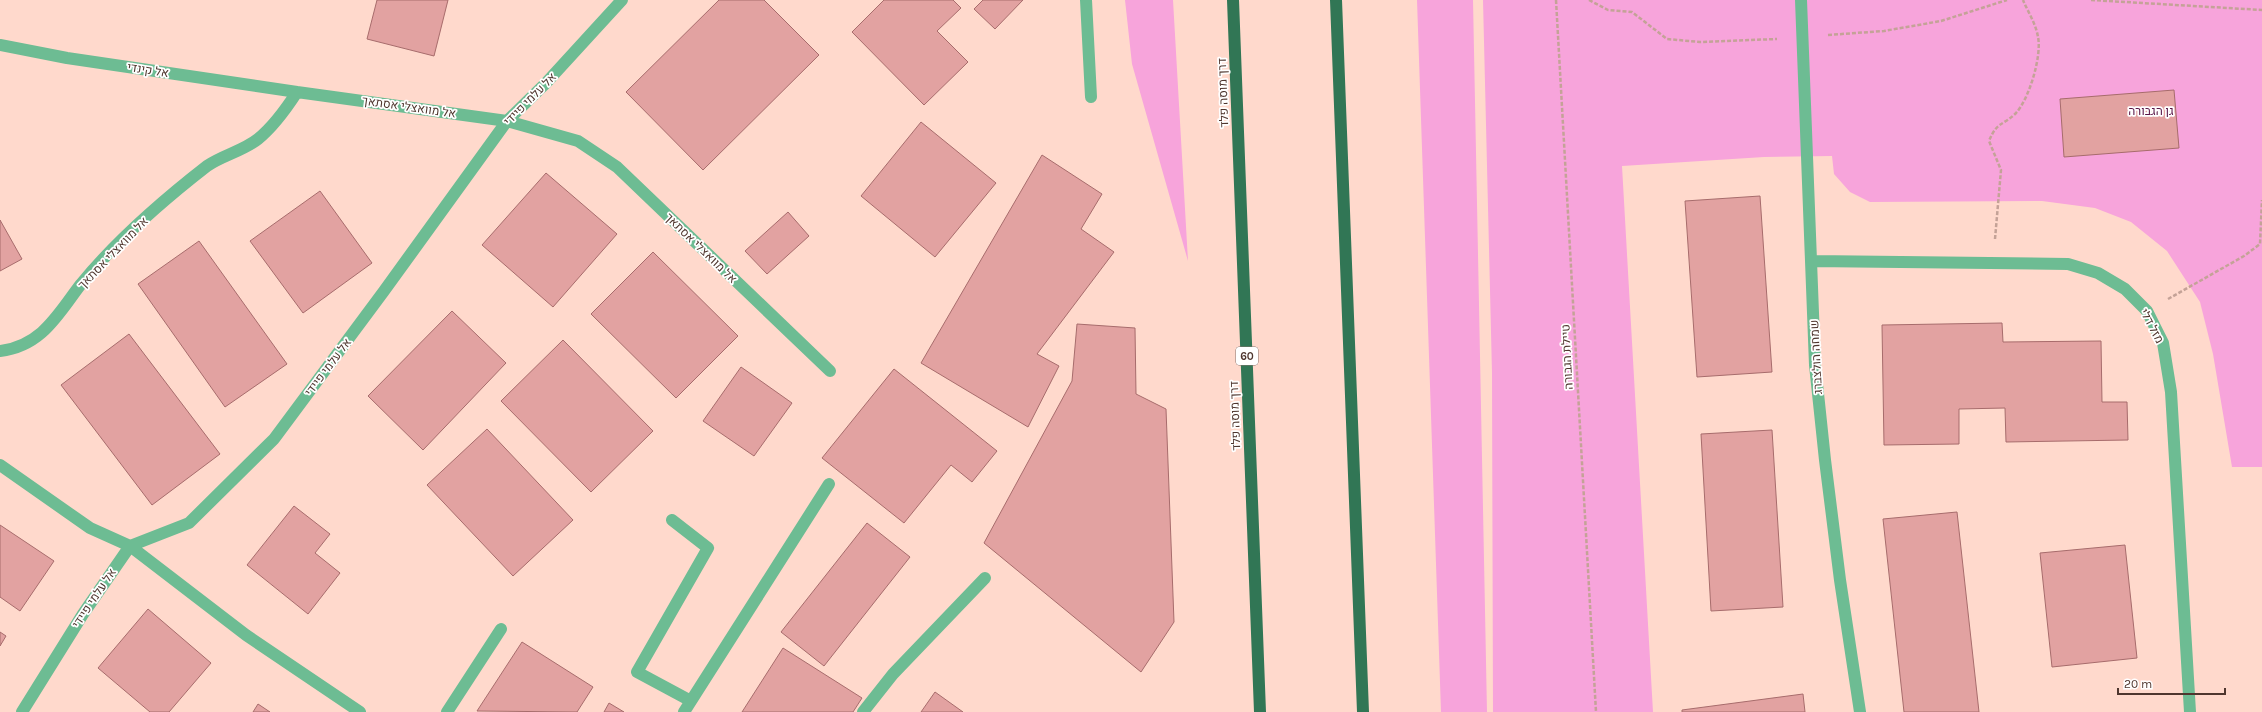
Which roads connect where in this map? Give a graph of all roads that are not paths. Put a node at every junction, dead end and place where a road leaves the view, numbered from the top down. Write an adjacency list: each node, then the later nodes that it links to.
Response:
1 (622, 0): 9 (street, אל עלמי פיידי)
2 (1086, 0): 8 (street)
3 (1233, 0): 25 (highway, דרך מוסה פלד / 60)
4 (1336, 0): 26 (highway)
5 (1801, 0): 10 (street, שמחה הולצברג)
6 (0, 45): 7 (street, אל קינדי)
7 (296, 92): 9 (street, אל מוואצלי אסתאך); 11 (street, אל מוואצלי אסתאך)
8 (1091, 97)
9 (507, 121): 12 (street, אל מוואצלי אסתאך); 16 (street, אל עלמי פיידי)
10 (1812, 261): 27 (street, שמחה הולצברג); 28 (street, מזל דלי)
11 (0, 351)
12 (830, 371)
13 (0, 465): 16 (street)
14 (829, 484): 19 (street)
15 (672, 520): 19 (street)
16 (130, 546): 20 (street, אל עלמי פיידי); 21 (street)
17 (985, 578): 24 (street)
18 (502, 628): 22 (street)
19 (691, 701): 23 (street)
20 (22, 712)
21 (360, 712)
22 (447, 712)
23 (684, 712)
24 (863, 712)
25 (1260, 712)
26 (1363, 712)
27 (1860, 712)
28 (2190, 712)

